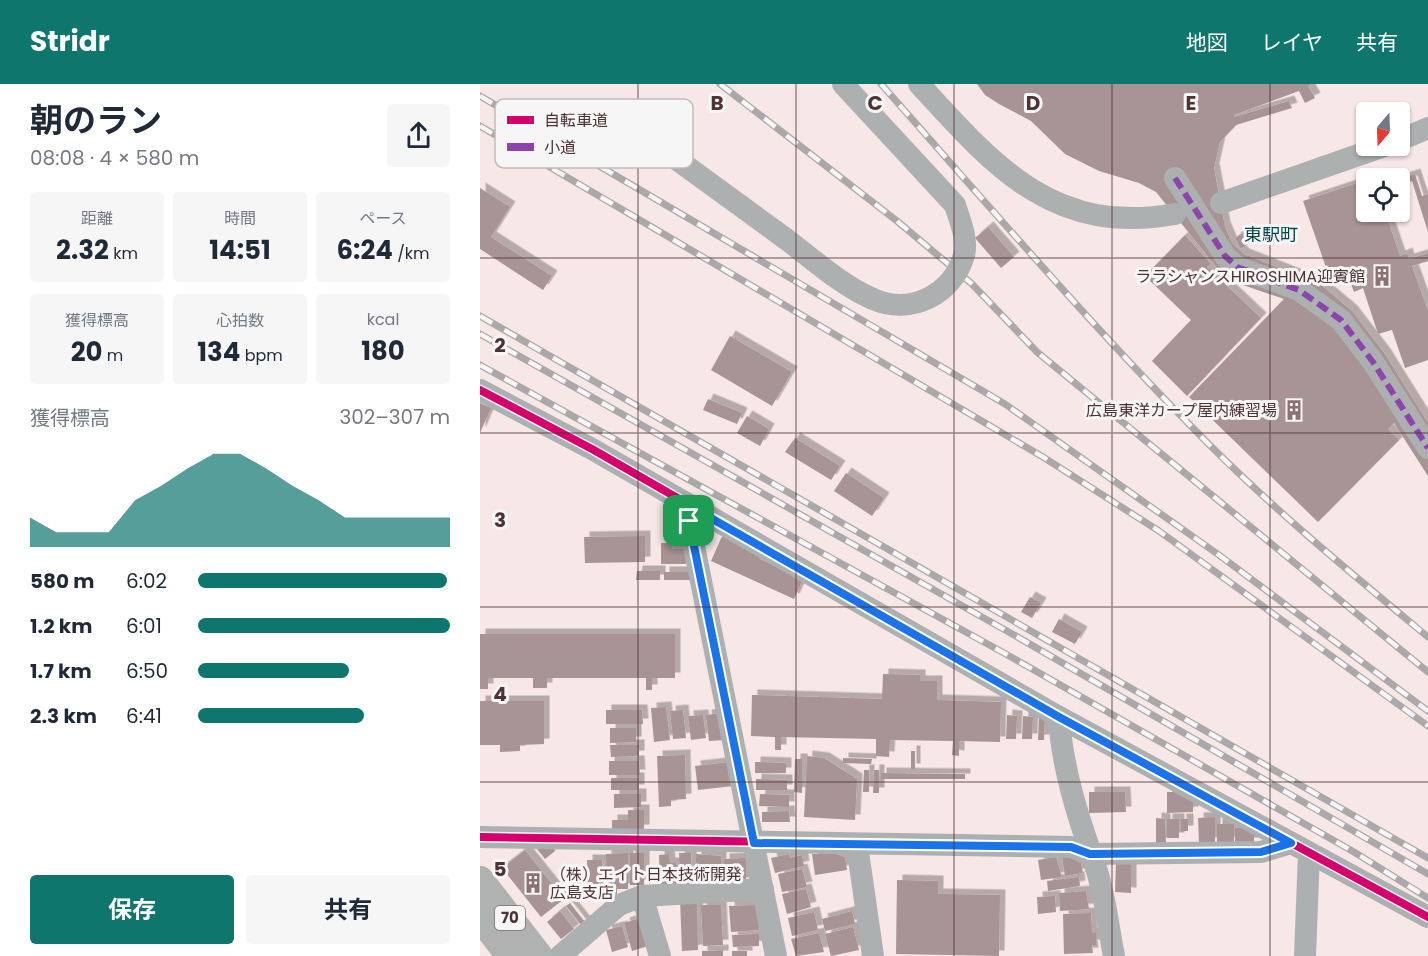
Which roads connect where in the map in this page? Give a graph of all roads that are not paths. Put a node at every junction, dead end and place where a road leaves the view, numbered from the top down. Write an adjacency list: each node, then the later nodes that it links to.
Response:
1 (843, 84): 6 (street, bridge)
2 (919, 84): 9 (street)
3 (1428, 128): 4 (street)
4 (1410, 136)
5 (1356, 156): 8 (street)
6 (689, 168)
7 (1175, 178): 11 (street, bridge)
8 (1221, 203)
9 (1175, 214)
10 (480, 390): 12 (street)
11 (1428, 448)
12 (695, 509): 13 (street); 15 (street)
13 (1059, 717): 17 (street); 18 (street)
14 (480, 837): 15 (street)
15 (754, 843): 16 (street); 20 (street)
16 (857, 845): 18 (street); 29 (street)
17 (1300, 848): 18 (street); 22 (street); 31 (street)
18 (1090, 854): 30 (street)
19 (480, 880): 25 (main road, 70)
20 (763, 889): 21 (street); 28 (street)
21 (642, 896): 26 (street); 27 (street)
22 (1428, 916)
23 (480, 917): 24 (main road, 70)
24 (510, 956)
25 (539, 956)
26 (560, 956)
27 (660, 956)
28 (776, 956)
29 (873, 956)
30 (1114, 956)
31 (1305, 956)

